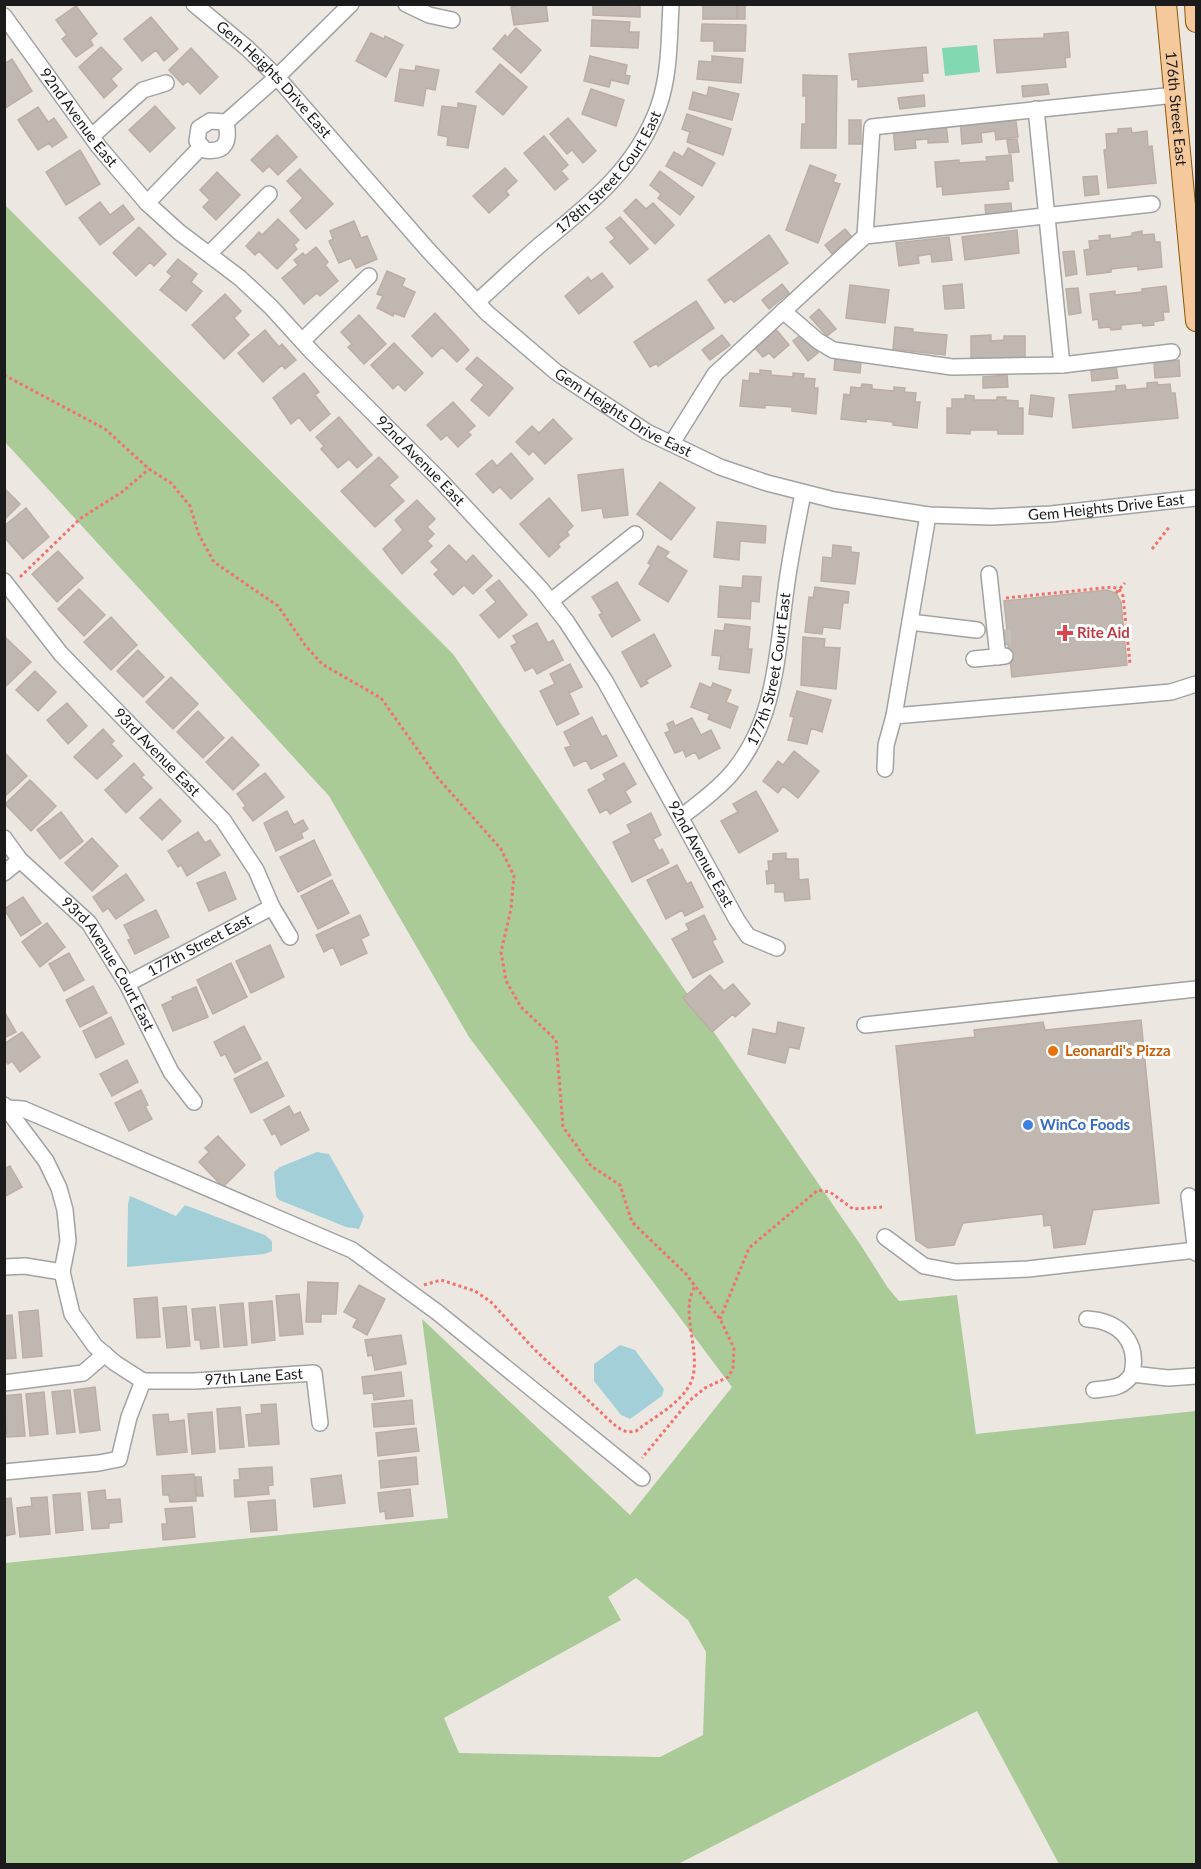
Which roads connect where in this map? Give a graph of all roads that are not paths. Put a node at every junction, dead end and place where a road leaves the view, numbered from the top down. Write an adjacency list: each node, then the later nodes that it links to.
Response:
1 (194, 4): 10 (street, Gem Heights Drive East)
2 (351, 4): 10 (street)
3 (406, 4): 8 (street)
4 (671, 4): 24 (street, 178th Street Court East)
5 (1166, 4): 12 (main road, 176th Street East)
6 (1195, 4): 9 (main road)
7 (4, 16): 15 (street, 92nd Avenue East)
8 (452, 20)
9 (1197, 22)
10 (277, 77): 14 (street); 24 (street, Gem Heights Drive East)
11 (166, 83): 15 (street)
12 (1175, 95): 13 (street); 26 (main road, 176th Street East)
13 (1036, 109): 20 (street); 21 (street)
14 (226, 122): 16 (street); 16 (street)
15 (92, 136): 18 (street, 92nd Avenue East)
16 (201, 147): 18 (street)
17 (268, 194): 22 (street)
18 (147, 203): 22 (street, 92nd Avenue East)
19 (1152, 204): 20 (street)
20 (1047, 215): 21 (street); 29 (street)
21 (865, 236): 25 (street)
22 (209, 254): 27 (street, 92nd Avenue East)
23 (369, 276): 27 (street)
24 (477, 302): 30 (street, Gem Heights Drive East)
25 (783, 311): 29 (street); 30 (street)
26 (1197, 321)
27 (302, 341): 36 (street, 92nd Avenue East)
28 (1172, 352): 29 (street)
29 (1062, 365)
30 (672, 443): 31 (street, Gem Heights Drive East)
31 (803, 493): 33 (street, Gem Heights Drive East); 46 (street, 177th Street Court East)
32 (1197, 498): 33 (street, Gem Heights Drive East)
33 (928, 515): 37 (street)
34 (635, 534): 36 (street)
35 (6, 585): 50 (street, 93rd Avenue East)
36 (551, 601): 46 (street, 92nd Avenue East)
37 (910, 622): 38 (street); 44 (street)
38 (977, 630)
39 (1002, 644): 39 (street); 40 (street)
40 (974, 659)
41 (1197, 684): 42 (street)
42 (1171, 692): 43 (street); 44 (street)
43 (1197, 695)
44 (894, 716): 45 (street)
45 (885, 769)
46 (681, 817): 52 (street, 92nd Avenue East)
47 (4, 838): 48 (street, 93rd Avenue Court East)
48 (20, 860): 49 (street); 53 (street, 93rd Avenue Court East)
49 (4, 873)
50 (272, 907): 51 (street, 93rd Avenue East); 53 (street, 177th Street East)
51 (290, 937)
52 (777, 948)
53 (127, 984): 56 (street, 93rd Avenue Court East)
54 (1197, 990): 55 (street)
55 (865, 1025)
56 (194, 1102)
57 (6, 1107): 62 (street); 72 (street)
58 (1189, 1196): 60 (street)
59 (885, 1237): 60 (street)
60 (1196, 1252)
61 (4, 1267): 62 (street)
62 (62, 1272): 64 (street)
63 (1088, 1320): 65 (street)
64 (105, 1354): 67 (street); 68 (street)
65 (1132, 1374): 66 (street); 69 (street)
66 (1197, 1376)
67 (143, 1381): 70 (street, 97th Lane East); 71 (street)
68 (4, 1383)
69 (1094, 1390)
70 (320, 1423)
71 (4, 1472)
72 (638, 1474)

